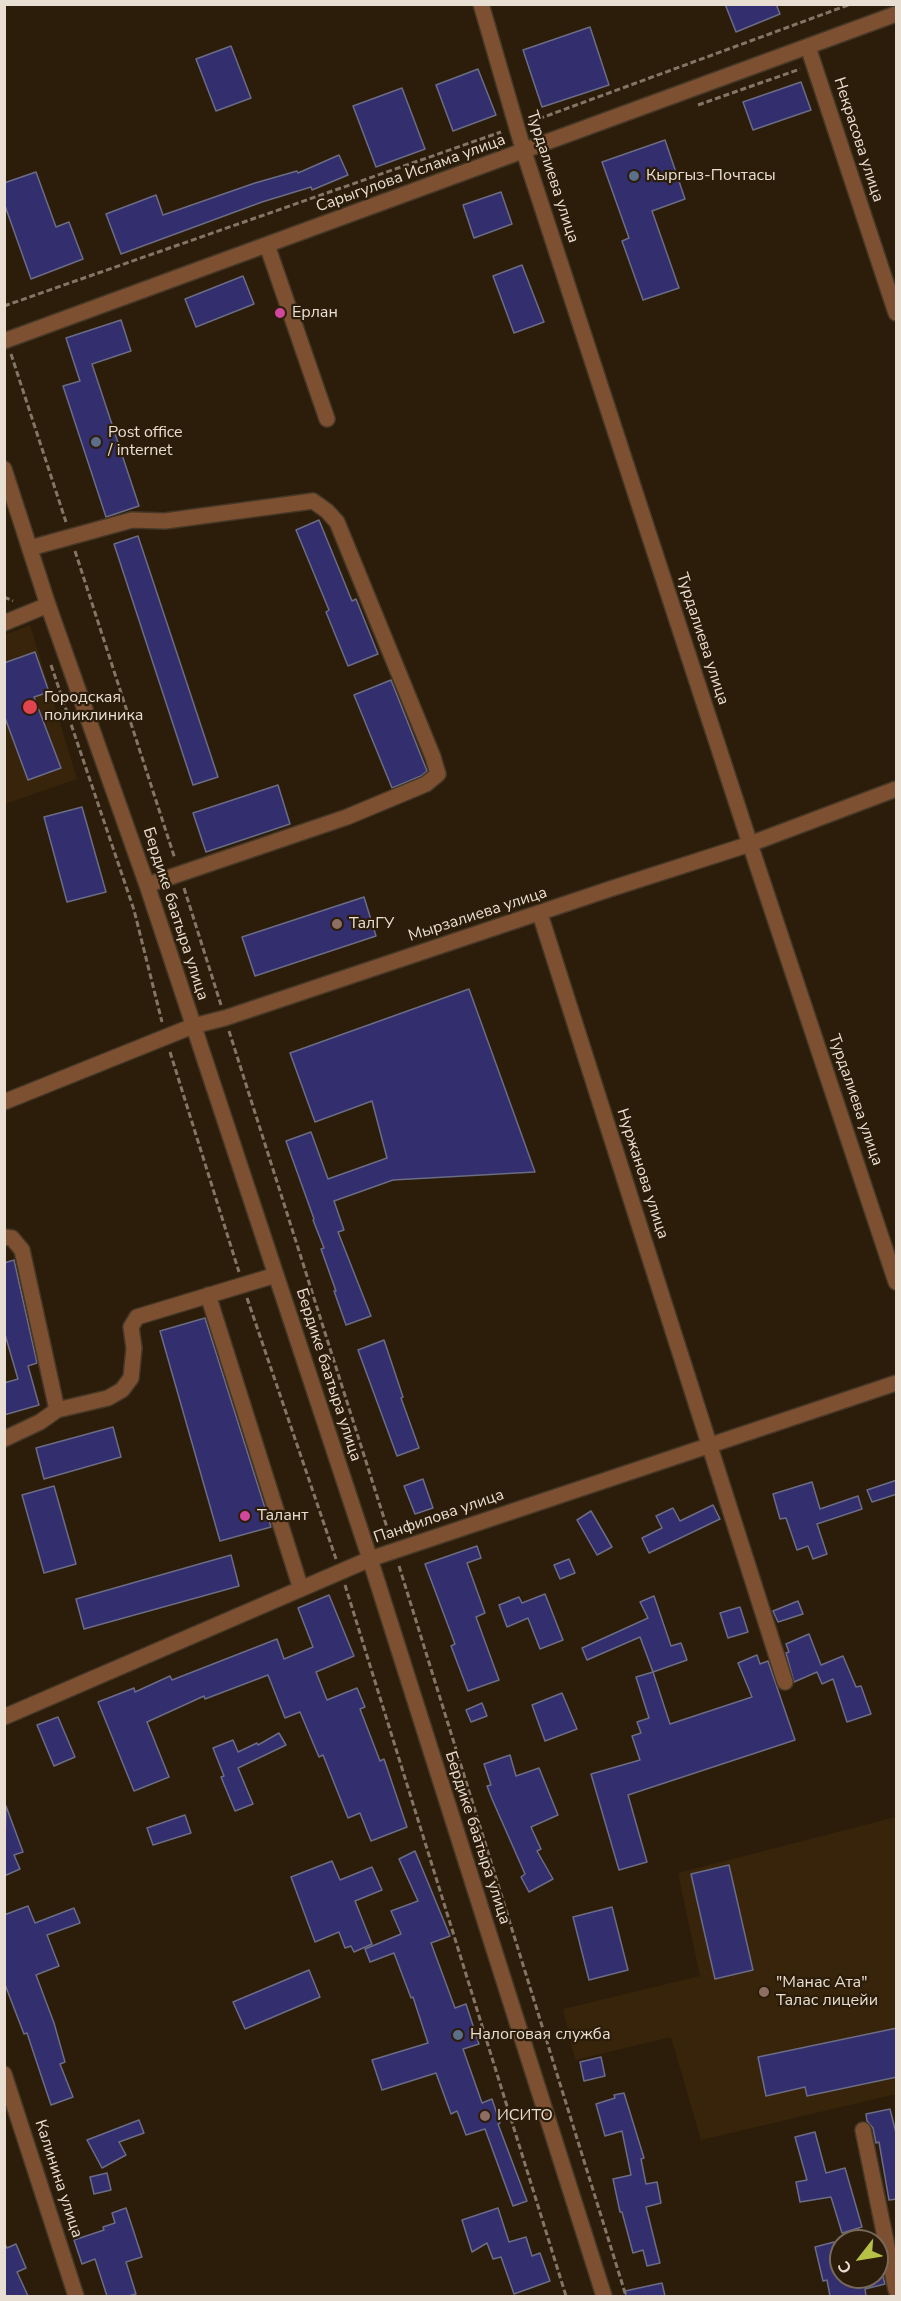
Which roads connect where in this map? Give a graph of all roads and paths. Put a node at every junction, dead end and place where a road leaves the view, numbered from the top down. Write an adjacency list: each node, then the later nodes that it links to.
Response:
1 (481, 4): 5 (street, Турдалиева улица)
2 (851, 4): 5 (path)
3 (897, 15): 4 (street, Сарыгулова Ислама улица)
4 (808, 47): 6 (street, Сарыгулова Ислама улица); 9 (street, Некрасова улица)
5 (517, 127): 6 (street, Турдалиева улица); 8 (path)
6 (524, 152): 7 (street, Сарыгулова Ислама улица); 21 (street, Турдалиева улица)
7 (267, 245): 10 (street, Сарыгулова Ислама улица); 11 (street)
8 (4, 306)
9 (897, 313)
10 (6, 340): 13 (path)
11 (327, 419)
12 (4, 469): 14 (street, Бердике баатыра улица)
13 (71, 537): 14 (street); 22 (path); 22 (street)
14 (30, 548): 16 (street, Бердике баатыра улица)
15 (4, 597): 17 (path)
16 (48, 605): 17 (street); 23 (street, Бердике баатыра улица)
17 (32, 612): 18 (street)
18 (4, 623)
19 (47, 656): 27 (path)
20 (897, 789): 21 (street, Мырзалиева улица)
21 (750, 844): 24 (street, Мырзалиева улица); 31 (street, Турдалиева улица)
22 (180, 873): 23 (street); 25 (path)
23 (147, 885): 26 (street, Бердике баатыра улица)
24 (540, 914): 25 (street, Мырзалиева улица); 37 (street, Нуржанова улица)
25 (225, 1018): 26 (street, Мырзалиева улица); 38 (path)
26 (193, 1026): 27 (street, Мырзалиева улица); 30 (street, Бердике баатыра улица)
27 (165, 1036): 28 (street, Мырзалиева улица); 32 (path)
28 (4, 1102)
29 (4, 1237): 35 (street)
30 (276, 1275): 32 (street); 39 (street, Бердике баатыра улица)
31 (897, 1282)
32 (243, 1284): 33 (street); 40 (path)
33 (208, 1295): 35 (street); 41 (street)
34 (897, 1383): 37 (street, Панфилова улица)
35 (57, 1410): 36 (street)
36 (4, 1439)
37 (710, 1445): 38 (street, Панфилова улица); 42 (street, Нуржанова улица)
38 (394, 1551): 39 (street, Панфилова улица); 50 (path)
39 (370, 1559): 40 (street, Панфилова улица); 49 (street, Бердике баатыра улица)
40 (341, 1572): 41 (street, Панфилова улица); 48 (path)
41 (301, 1589): 43 (street, Панфилова улица)
42 (785, 1682)
43 (4, 1717)
44 (4, 2073): 47 (street, Калинина улица)
45 (863, 2130): 46 (street)
46 (897, 2290)
47 (76, 2296)
48 (566, 2296)
49 (604, 2296)
50 (626, 2296)

